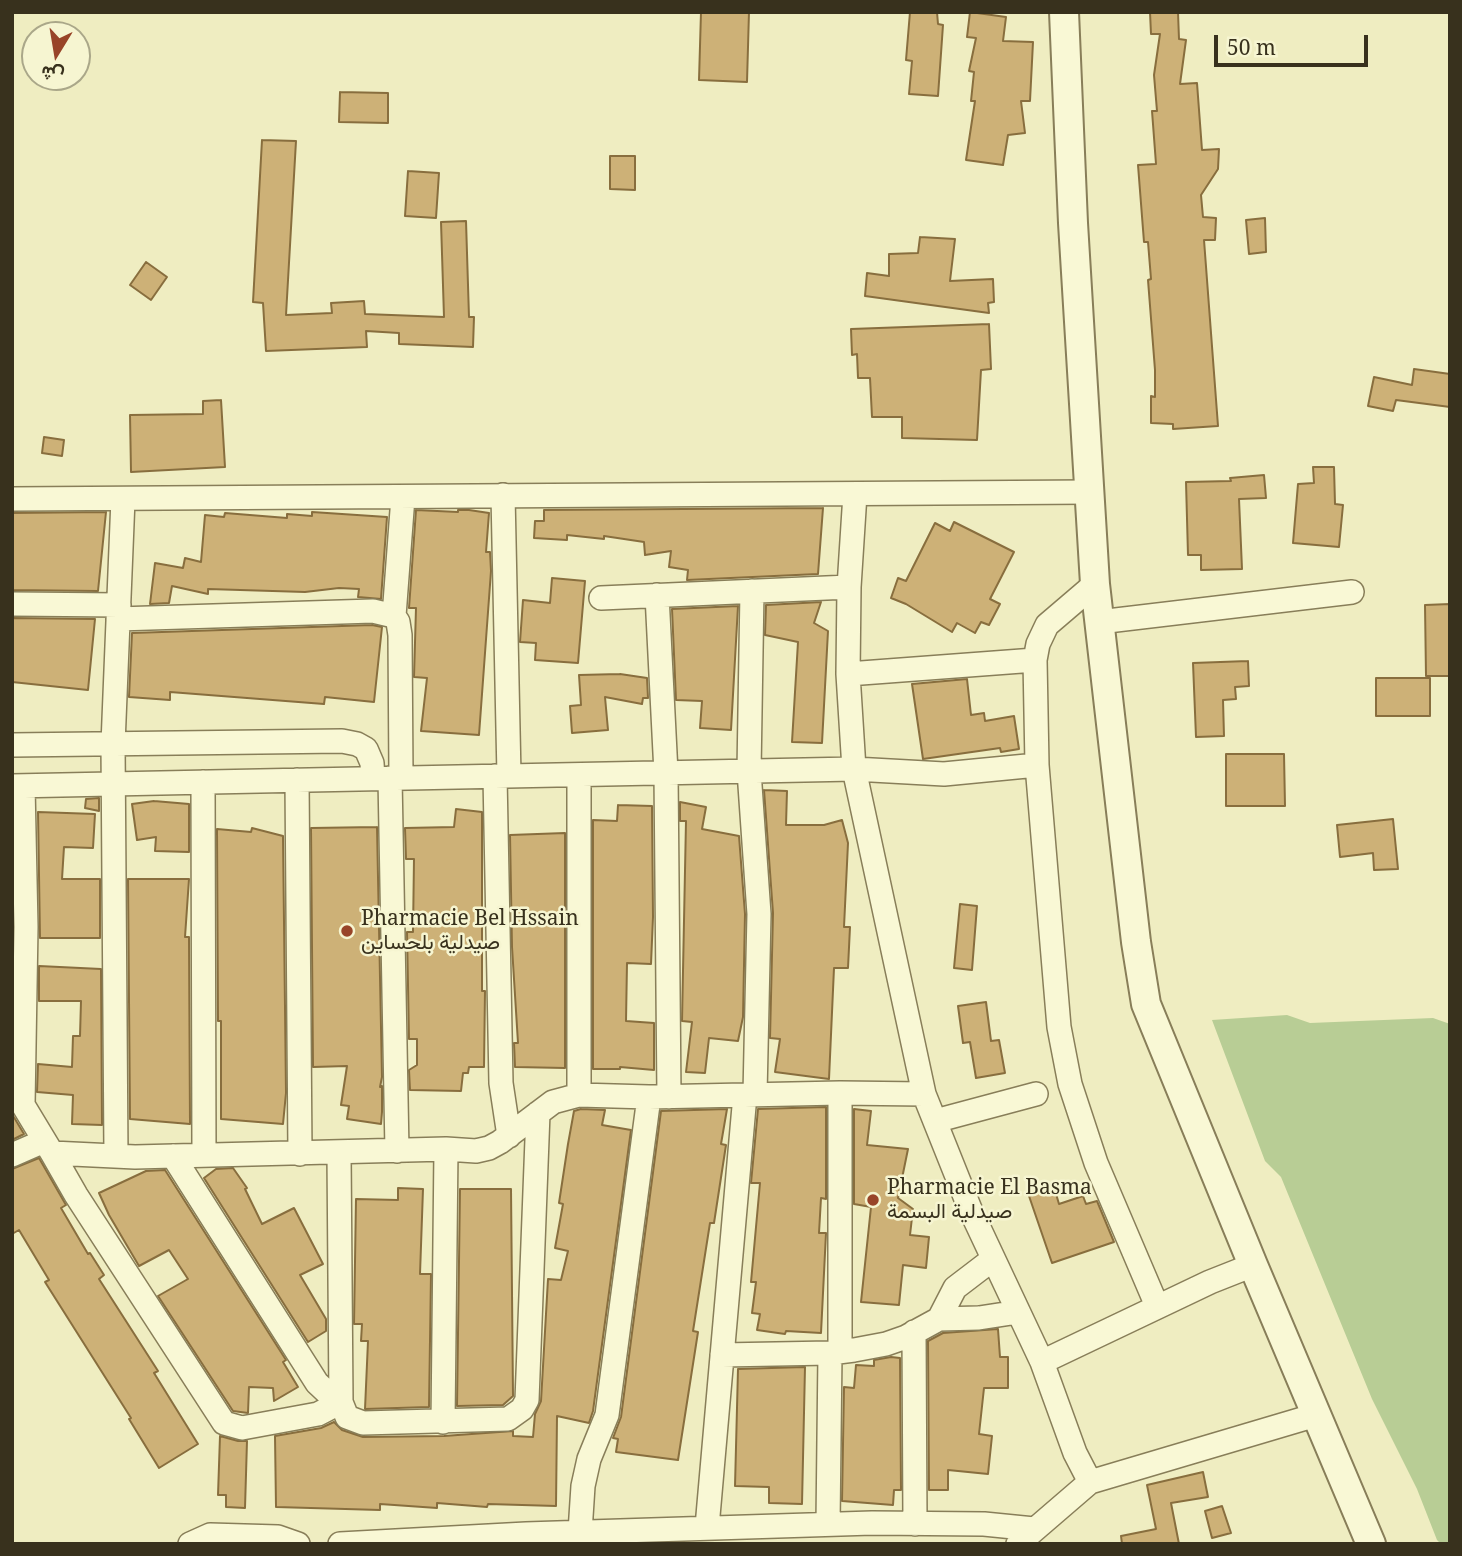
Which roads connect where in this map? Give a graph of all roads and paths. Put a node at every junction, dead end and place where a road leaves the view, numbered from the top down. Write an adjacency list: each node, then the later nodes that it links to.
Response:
1 (1064, 12): 2 (street)
2 (1091, 492): 3 (street); 8 (street)
3 (855, 494): 4 (street); 9 (street)
4 (503, 495): 5 (street); 27 (street)
5 (403, 497): 7 (street); 16 (street)
6 (12, 499): 7 (street)
7 (123, 499): 15 (street)
8 (1095, 584): 17 (street); 18 (street)
9 (849, 587): 10 (street); 19 (street)
10 (752, 591): 12 (street); 24 (street)
11 (1352, 592): 17 (street)
12 (657, 595): 13 (street); 25 (street)
13 (601, 598)
14 (12, 604): 15 (street)
15 (118, 612): 16 (street); 20 (street)
16 (394, 616): 28 (street)
17 (1099, 622): 53 (street)
18 (1035, 660): 19 (street); 22 (street)
19 (848, 674): 23 (street)
20 (113, 744): 21 (street); 28 (street); 31 (street)
21 (12, 745)
22 (1037, 765): 23 (street); 54 (street)
23 (855, 769): 24 (street); 34 (street)
24 (749, 771): 25 (street); 37 (street)
25 (666, 773): 26 (street); 39 (street)
26 (579, 775): 27 (street); 36 (street)
27 (502, 776): 28 (street); 42 (street)
28 (388, 778): 29 (street); 45 (street)
29 (298, 780): 30 (street); 47 (street)
30 (203, 782): 31 (street); 49 (street)
31 (113, 784): 32 (street); 50 (street)
32 (18, 786): 38 (street)
33 (840, 1093): 34 (street); 37 (street); 58 (street)
34 (924, 1094): 41 (street)
35 (1035, 1094): 41 (street)
36 (579, 1095): 39 (street); 40 (street)
37 (750, 1095): 39 (street); 59 (street)
38 (18, 1096): 43 (street)
39 (659, 1097): 69 (street)
40 (538, 1112): 42 (street); 63 (street)
41 (935, 1121): 52 (street)
42 (509, 1136): 44 (street)
43 (48, 1147): 48 (street); 50 (street); 61 (street)
44 (446, 1149): 45 (street); 63 (street)
45 (397, 1151): 46 (street)
46 (339, 1153): 47 (street); 61 (street)
47 (300, 1154): 49 (street)
48 (12, 1155)
49 (204, 1155): 51 (street)
50 (116, 1156): 51 (street)
51 (173, 1156): 61 (street)
52 (993, 1259): 55 (street); 56 (street)
53 (1253, 1265): 54 (street); 62 (street)
54 (1157, 1306): 60 (street)
55 (1018, 1312): 56 (street); 60 (street)
56 (939, 1319): 57 (street)
57 (914, 1332): 58 (street); 67 (street)
58 (835, 1352): 59 (street); 66 (street)
59 (722, 1355): 68 (street)
60 (1042, 1362): 64 (street)
61 (341, 1402): 63 (street)
62 (1316, 1415): 64 (street); 76 (street)
63 (443, 1422)
64 (1090, 1482): 70 (street)
65 (795, 1524): 66 (street); 68 (street); 75 (street)
66 (828, 1524): 67 (street)
67 (915, 1524): 70 (street)
68 (707, 1527): 69 (street)
69 (580, 1532): 71 (street)
70 (1026, 1536)
71 (525, 1539): 74 (street)
72 (190, 1544): 73 (street)
73 (298, 1544)
74 (340, 1544)
75 (777, 1544)
76 (1371, 1544)

